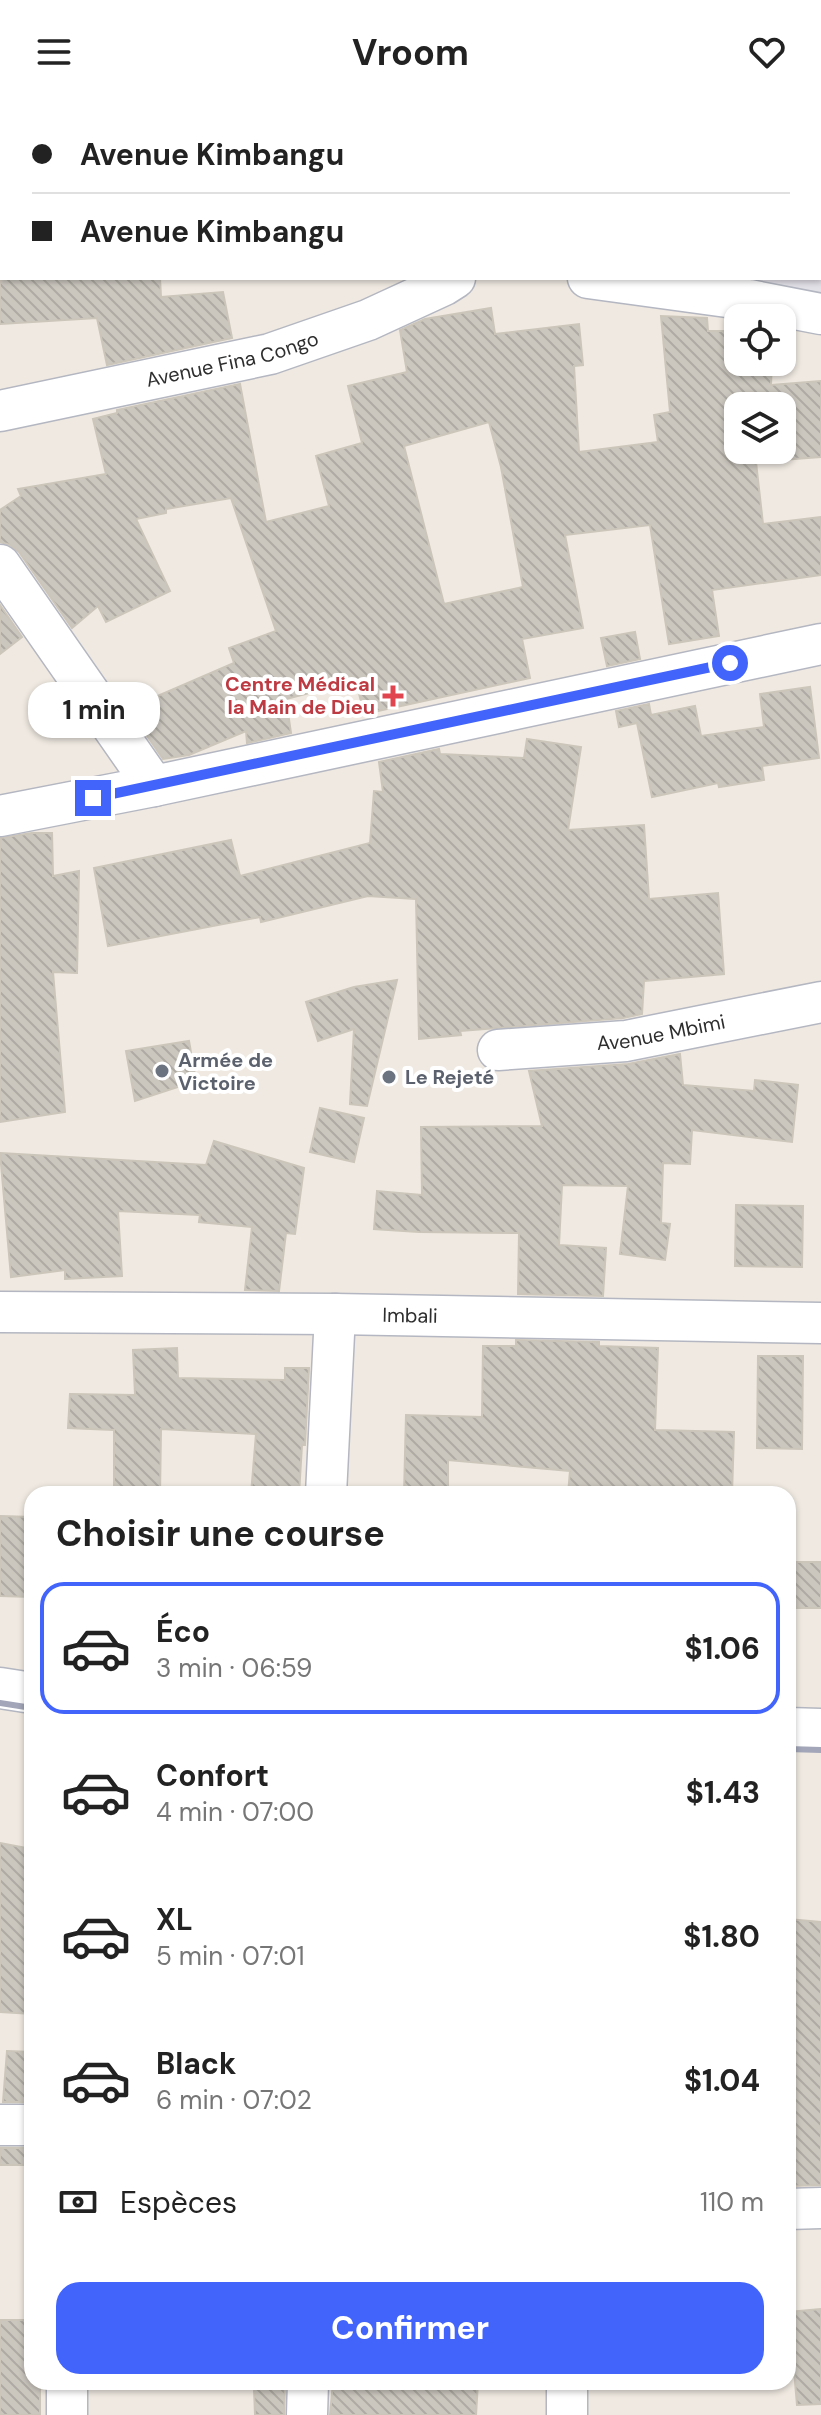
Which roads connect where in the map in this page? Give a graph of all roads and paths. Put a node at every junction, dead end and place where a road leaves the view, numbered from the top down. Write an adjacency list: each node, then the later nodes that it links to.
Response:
1 (451, 280): 4 (street, Avenue Fina Congo)
2 (603, 280): 3 (street)
3 (821, 314)
4 (0, 411)
5 (0, 565): 7 (street)
6 (821, 644): 7 (street)
7 (154, 786): 8 (street)
8 (0, 816)
9 (821, 1002): 10 (street, Avenue Mbimi)
10 (498, 1050)
11 (0, 1312): 12 (street, Imbali)
12 (335, 1314): 13 (street, Imbali); 14 (street)
13 (821, 1323)
14 (326, 1486)
15 (0, 1688): 16 (street)
16 (24, 1692)
17 (796, 1728): 18 (street)
18 (821, 1729)
19 (0, 2125): 20 (street)
20 (24, 2125)
21 (821, 2208): 22 (street)
22 (796, 2209)
23 (67, 2390): 26 (street)
24 (308, 2390): 27 (street)
25 (567, 2390): 28 (street)
26 (67, 2415)
27 (307, 2415)
28 (567, 2415)

